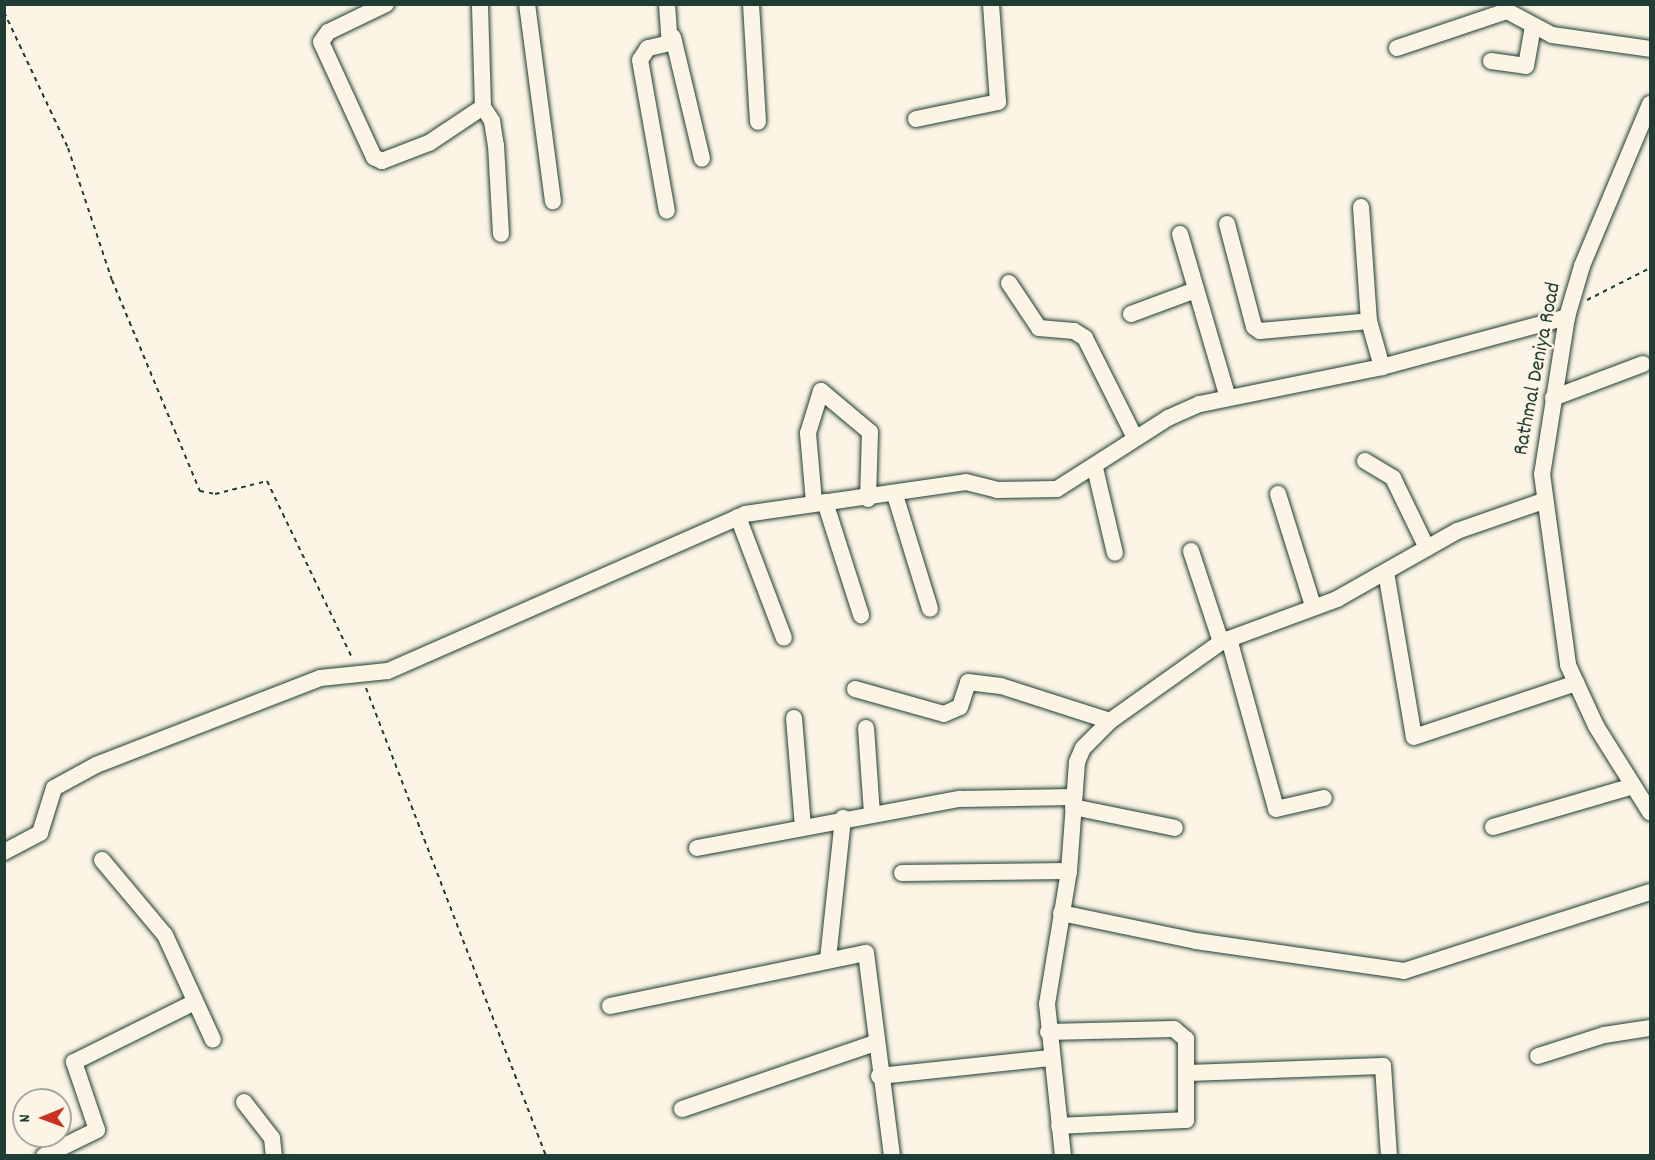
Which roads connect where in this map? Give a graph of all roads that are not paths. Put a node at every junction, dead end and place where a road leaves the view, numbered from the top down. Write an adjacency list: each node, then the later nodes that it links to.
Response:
1 (386, 4): 13 (street)
2 (480, 4): 13 (street)
3 (527, 4): 17 (street)
4 (667, 4): 8 (street)
5 (751, 4): 15 (street)
6 (991, 4): 14 (street)
7 (1533, 27): 9 (street); 10 (street); 11 (street)
8 (673, 37): 16 (street); 19 (street)
9 (1397, 48)
10 (1650, 49)
11 (1491, 61)
12 (1650, 104): 25 (street, Rathmal Deniya Road)
13 (483, 107): 21 (street)
14 (916, 119)
15 (758, 122)
16 (702, 159)
17 (553, 201)
18 (1361, 207): 27 (street)
19 (667, 211)
20 (1227, 224): 27 (street)
21 (501, 234)
22 (1180, 234): 24 (street)
23 (1009, 283): 32 (street)
24 (1196, 290): 26 (street); 30 (street)
25 (1569, 311): 29 (street); 31 (street, Rathmal Deniya Road)
26 (1131, 314)
27 (1369, 321): 29 (street)
28 (1643, 364): 31 (street)
29 (1382, 367): 30 (street)
30 (1228, 398): 32 (street)
31 (1553, 398): 38 (street, Rathmal Deniya Road)
32 (1135, 438): 34 (street)
33 (1365, 461): 41 (street)
34 (1095, 468): 36 (street); 43 (street)
35 (1278, 494): 45 (street)
36 (895, 495): 37 (street); 46 (street)
37 (868, 499): 39 (street); 39 (street)
38 (1543, 501): 41 (street); 50 (street, Rathmal Deniya Road)
39 (819, 502): 40 (street); 47 (street)
40 (738, 517): 48 (street); 65 (street)
41 (1427, 548): 44 (street)
42 (1191, 551): 49 (street)
43 (1115, 553)
44 (1386, 572): 45 (street); 50 (street)
45 (1313, 606): 49 (street)
46 (930, 609)
47 (861, 615)
48 (784, 638)
49 (1225, 640): 53 (street); 56 (street)
50 (1576, 683): 55 (street, Rathmal Deniya Road)
51 (855, 688): 53 (street)
52 (794, 718): 62 (street)
53 (1110, 721): 57 (street)
54 (866, 728): 59 (street)
55 (1633, 786): 58 (street, Rathmal Deniya Road); 61 (street)
56 (1324, 798)
57 (1073, 802): 59 (street); 63 (street); 67 (street)
58 (1650, 812)
59 (872, 814): 60 (street)
60 (843, 818): 62 (street); 71 (street)
61 (1493, 827)
62 (803, 828): 64 (street)
63 (1175, 828)
64 (697, 848)
65 (4, 852)
66 (102, 860): 72 (street)
67 (1069, 871): 68 (street); 70 (street)
68 (902, 873)
69 (1650, 892): 70 (street)
70 (1060, 914): 75 (street)
71 (828, 959): 73 (street); 77 (street)
72 (195, 1002): 76 (street); 85 (street)
73 (610, 1006)
74 (1650, 1028): 78 (street)
75 (1048, 1032): 79 (street); 80 (street)
76 (213, 1040)
77 (875, 1043): 81 (street); 83 (street)
78 (1538, 1056)
79 (1050, 1058): 81 (street); 84 (street)
80 (1188, 1073): 84 (street); 89 (street)
81 (879, 1076): 87 (street)
82 (244, 1102): 86 (street)
83 (682, 1108)
84 (1059, 1126): 88 (street)
85 (44, 1155)
86 (274, 1155)
87 (892, 1155)
88 (1063, 1155)
89 (1389, 1155)

